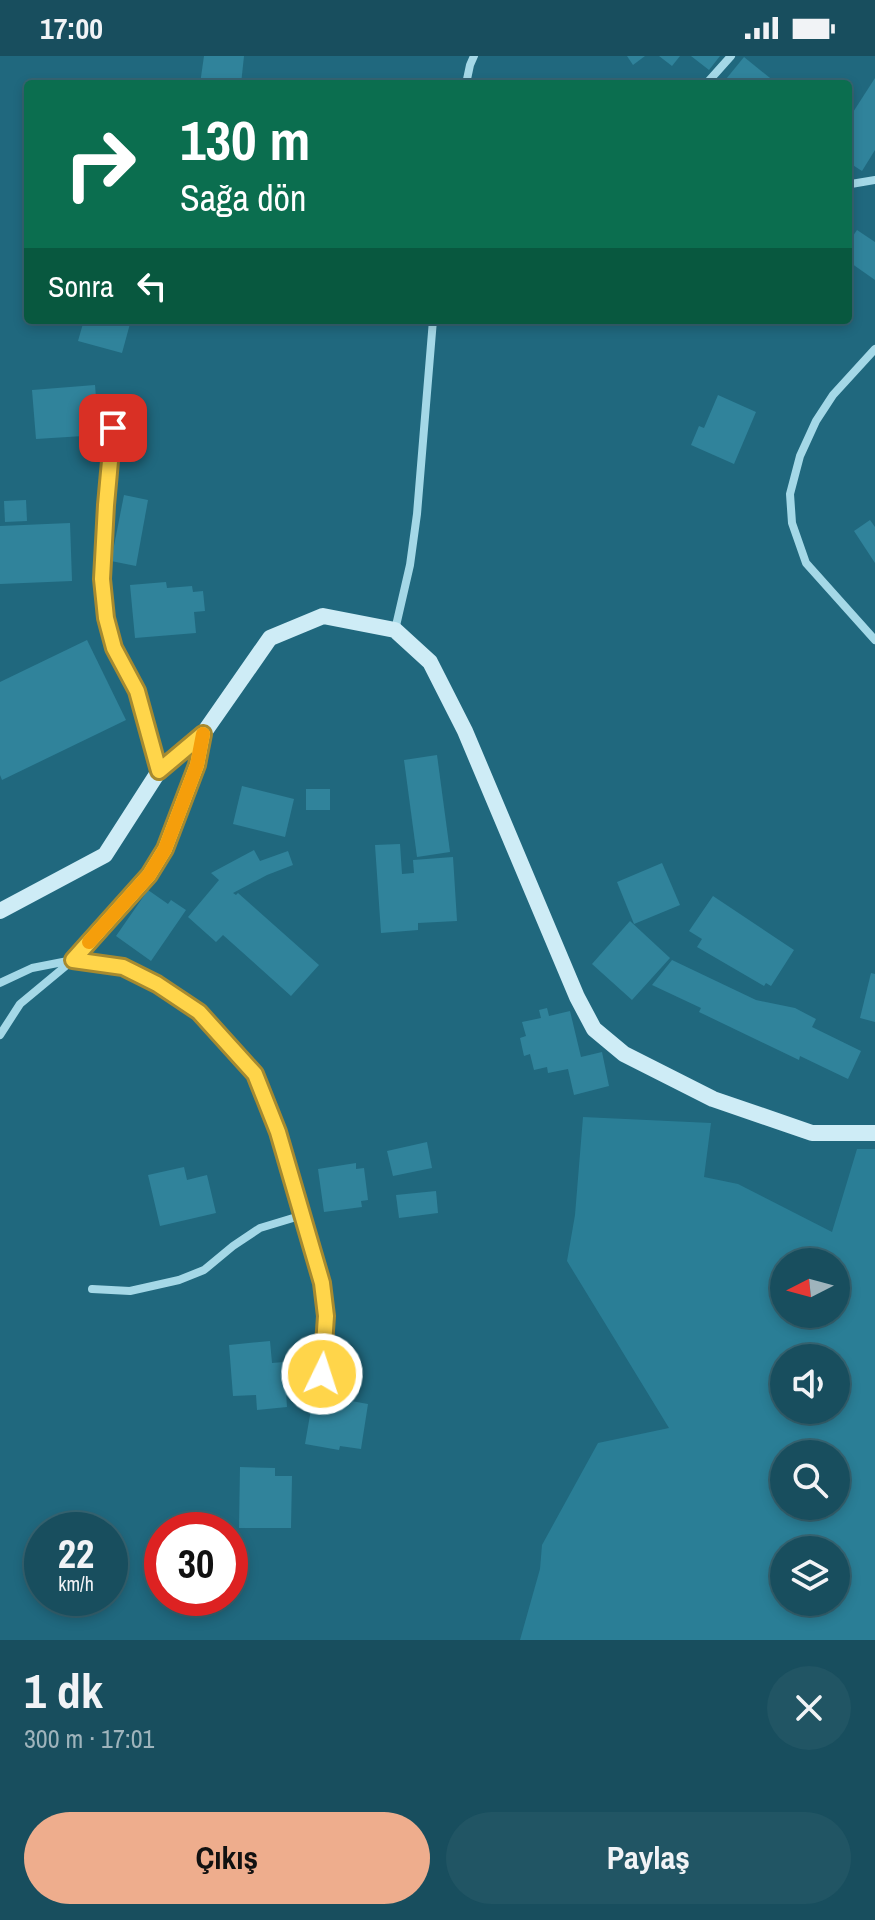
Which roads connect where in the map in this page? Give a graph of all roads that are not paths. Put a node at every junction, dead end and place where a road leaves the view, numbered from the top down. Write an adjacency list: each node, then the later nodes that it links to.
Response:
1 (474, 56): 3 (street)
2 (731, 56): 4 (street)
3 (467, 80)
4 (710, 80)
5 (875, 180): 6 (street)
6 (852, 184)
7 (433, 324): 10 (street)
8 (875, 349): 11 (street)
9 (116, 402): 13 (street)
10 (395, 630): 12 (street); 18 (street)
11 (875, 640)
12 (203, 734): 13 (street); 15 (street)
13 (159, 771): 14 (street)
14 (0, 911)
15 (73, 960): 16 (street); 17 (street); 19 (street)
16 (0, 983)
17 (0, 1035)
18 (875, 1133)
19 (303, 1215): 20 (street); 21 (street)
20 (92, 1289)
21 (322, 1374)

